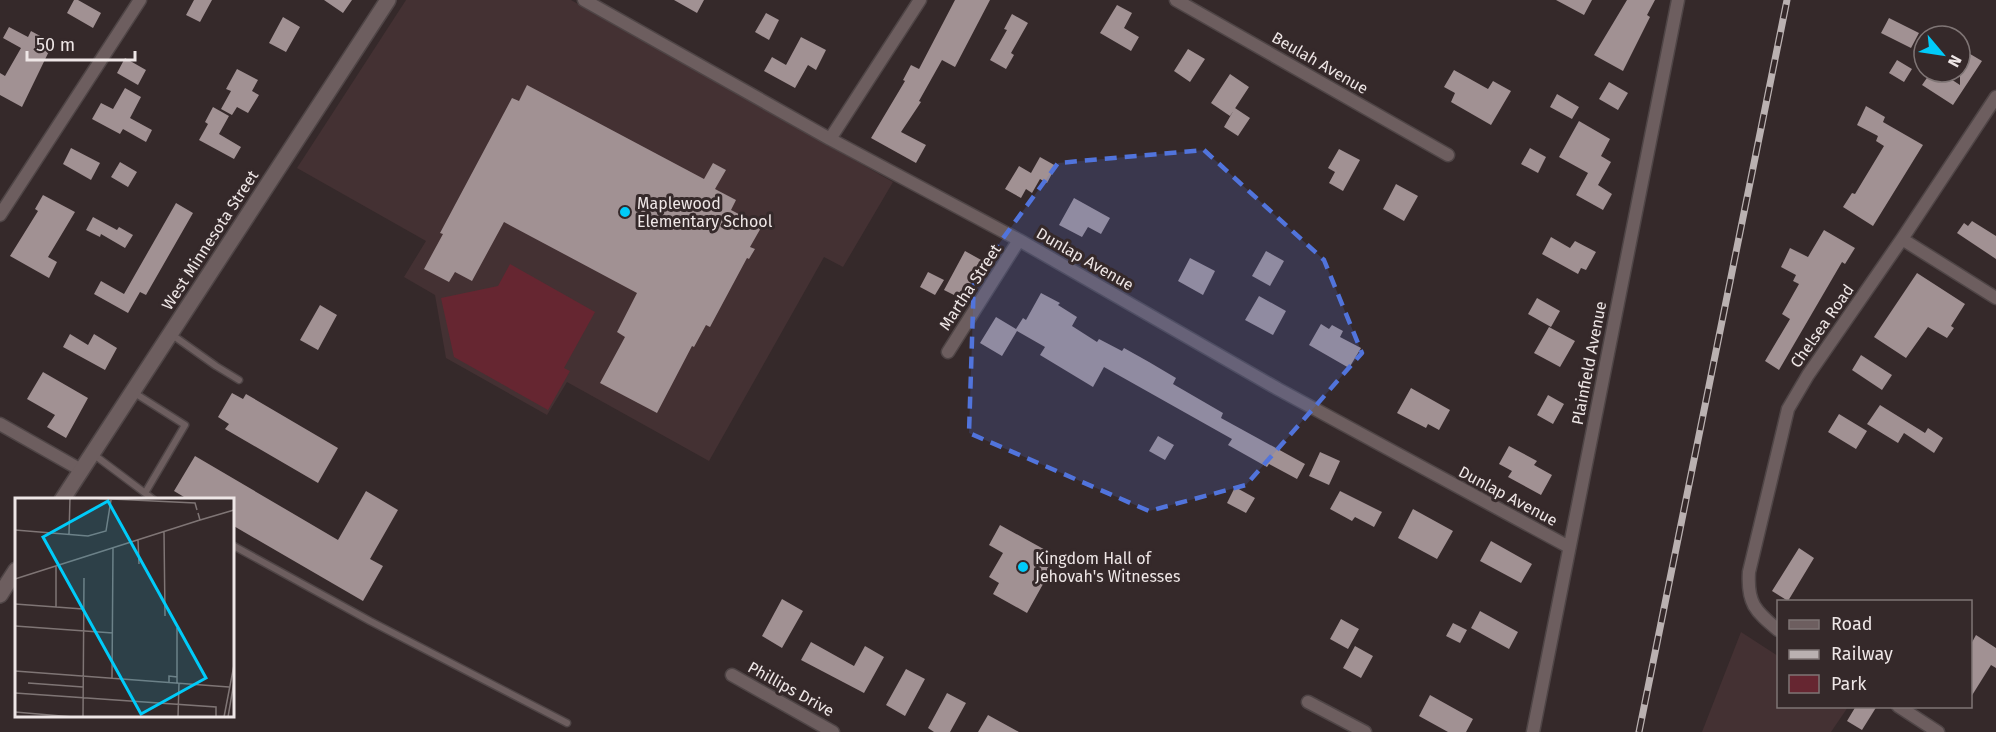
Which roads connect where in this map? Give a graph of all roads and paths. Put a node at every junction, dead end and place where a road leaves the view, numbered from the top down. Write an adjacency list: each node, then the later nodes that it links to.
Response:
1 (140, 0): 10 (street)
2 (388, 0): 14 (street, West Minnesota Street)
3 (584, 0): 8 (street, Dunlap Avenue)
4 (920, 0): 8 (street)
5 (1678, 0): 25 (street, Plainfield Avenue)
6 (1179, 1): 9 (street, Beulah Avenue)
7 (1996, 97): 11 (street, Chelsea Road)
8 (830, 139): 12 (street, Dunlap Avenue)
9 (1448, 155)
10 (0, 215)
11 (1902, 239): 13 (street); 28 (street, Chelsea Road)
12 (1019, 240): 15 (street, Martha Street); 25 (street, Dunlap Avenue)
13 (1996, 298)
14 (170, 334): 16 (lane); 17 (street, West Minnesota Street)
15 (948, 352)
16 (239, 380)
17 (133, 392): 19 (street, West Minnesota Street); 21 (lane)
18 (0, 424): 20 (street)
19 (92, 453): 20 (street, West Minnesota Street); 21 (lane)
20 (81, 470): 22 (street, West Minnesota Street)
21 (146, 493): 23 (lane)
22 (63, 498)
23 (152, 498)
24 (234, 546): 32 (lane)
25 (1569, 547): 35 (street, Plainfield Avenue)
26 (15, 572): 27 (street)
27 (0, 595)
28 (1777, 628)
29 (732, 675): 33 (street, Phillips Drive)
30 (1308, 702): 34 (street)
31 (1901, 708): 36 (street)
32 (567, 723)
33 (833, 732)
34 (1365, 732)
35 (1533, 732)
36 (1938, 732)

